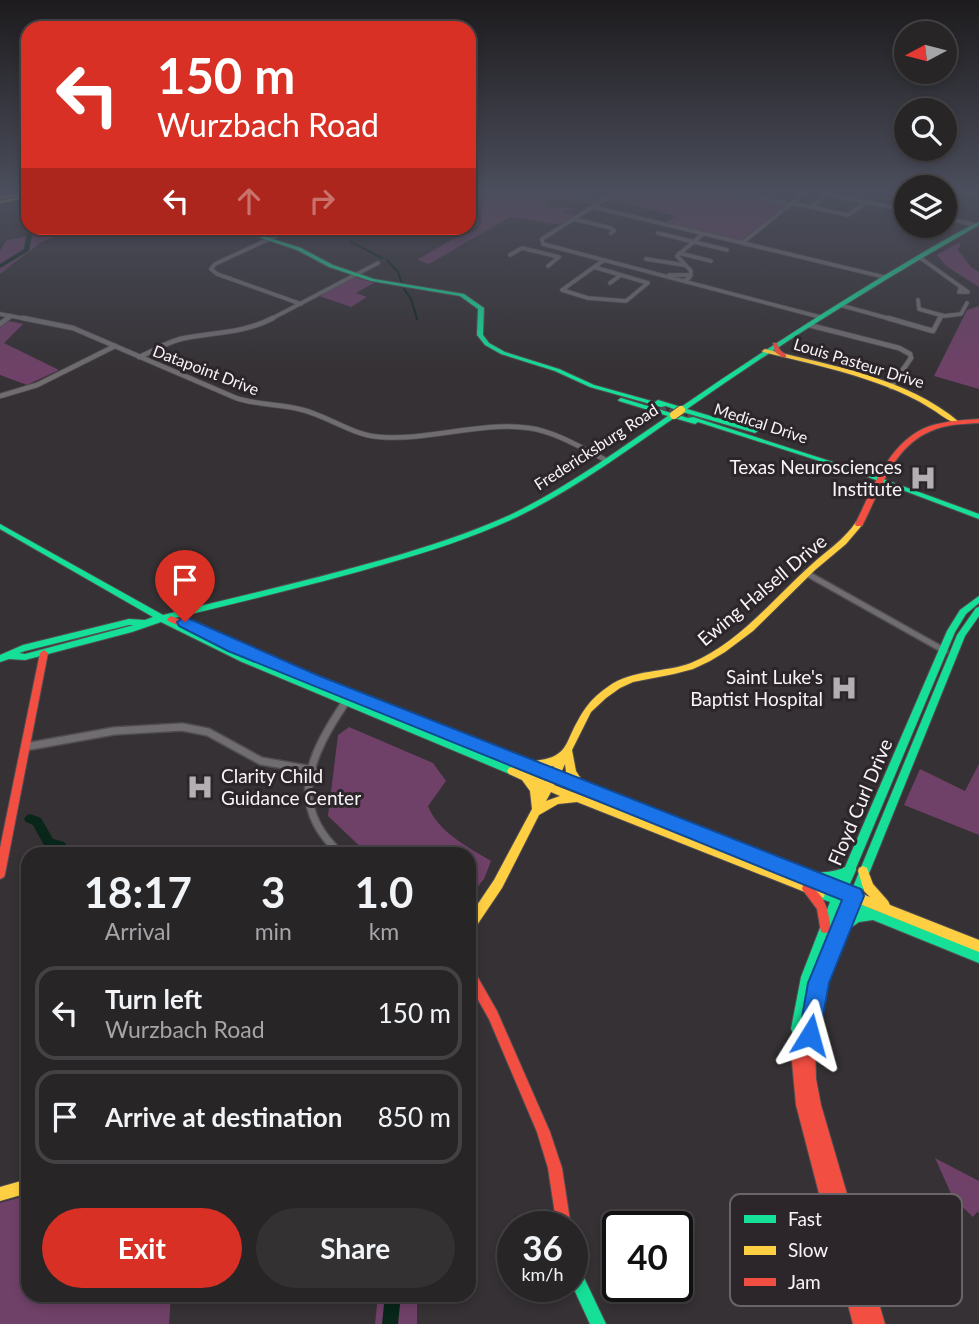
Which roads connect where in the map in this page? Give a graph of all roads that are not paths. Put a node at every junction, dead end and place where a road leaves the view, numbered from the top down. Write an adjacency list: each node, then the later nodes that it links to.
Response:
1 (239, 253): 28 (street)
2 (306, 253): 18 (main road)
3 (514, 253): 9 (street)
4 (542, 253): 16 (street)
5 (575, 253): 12 (street)
6 (679, 253): 13 (street); 15 (street)
7 (783, 253): 22 (street)
8 (926, 253): 10 (main road, Fredericksburg Road)
9 (510, 255)
10 (919, 257): 22 (main road, Fredericksburg Road); 25 (street)
11 (646, 259): 15 (street)
12 (604, 260): 17 (street); 21 (street)
13 (711, 261)
14 (378, 262): 18 (street)
15 (686, 265): 20 (street)
16 (548, 266)
17 (594, 267): 19 (street); 19 (street)
18 (355, 274): 28 (street); 40 (main road)
19 (621, 275): 24 (street)
20 (691, 275): 21 (street); 23 (street)
21 (662, 276): 23 (street)
22 (884, 277): 29 (main road, Fredericksburg Road)
23 (684, 281): 33 (street)
24 (610, 283)
25 (961, 288)
26 (918, 300): 31 (street)
27 (967, 303): 31 (street)
28 (301, 304): 39 (street)
29 (840, 305): 31 (street); 33 (main road, Fredericksburg Road)
30 (0, 314): 32 (street, Datapoint Drive)
31 (942, 315)
32 (11, 316): 34 (street); 36 (street, Datapoint Drive)
33 (813, 322): 35 (main road, Fredericksburg Road); 41 (street)
34 (0, 324)
35 (775, 344): 37 (main road, Fredericksburg Road); 38 (main road)
36 (115, 346): 39 (street, Datapoint Drive); 42 (street)
37 (765, 351): 38 (main road, Louis Pasteur Drive); 44 (main road, Fredericksburg Road)
38 (785, 356): 41 (main road, Louis Pasteur Drive)
39 (139, 357): 49 (street, Datapoint Drive)
40 (551, 369): 43 (main road); 44 (main road)
41 (891, 387): 47 (main road, Louis Pasteur Drive)
42 (0, 396)
43 (662, 407)
44 (678, 412): 48 (main road); 49 (main road, Fredericksburg Road)
45 (693, 416): 48 (main road, Medical Drive)
46 (979, 421): 47 (main road)
47 (956, 422): 51 (main road, Ewing Halsell Drive)
48 (803, 451): 50 (main road, Medical Drive)
49 (608, 461): 58 (main road, Fredericksburg Road)
50 (863, 471): 51 (main road); 51 (main road)
51 (881, 478): 52 (main road); 52 (main road); 55 (main road, Ewing Halsell Drive)
52 (896, 483): 53 (main road)
53 (979, 515)
54 (0, 526): 57 (main road)
55 (806, 573): 65 (street); 70 (main road, Ewing Halsell Drive)
56 (979, 599): 59 (main road, Floyd Curl Drive)
57 (135, 601): 60 (main road); 62 (main road)
58 (213, 605): 60 (main road, Fredericksburg Road); 63 (main road)
59 (971, 613): 65 (main road, Floyd Curl Drive)
60 (164, 617): 61 (main road, Fredericksburg Road); 63 (main road); 68 (main road)
61 (151, 621): 62 (main road, Fredericksburg Road); 66 (main road, Fredericksburg Road)
62 (129, 622): 64 (main road, Fredericksburg Road)
63 (199, 629): 68 (main road)
64 (57, 640): 66 (main road); 67 (main road, Fredericksburg Road)
65 (948, 652): 78 (main road, Floyd Curl Drive); 79 (main road, Floyd Curl Drive)
66 (44, 653): 67 (main road, Fredericksburg Road); 69 (main road)
67 (6, 657)
68 (349, 698): 71 (main road); 72 (street)
69 (25, 747): 72 (street); 80 (main road)
70 (568, 752): 71 (main road); 73 (main road, Ewing Halsell Drive); 74 (main road)
71 (524, 769): 73 (main road); 76 (main road)
72 (313, 770): 77 (street)
73 (553, 781): 74 (main road); 75 (main road); 76 (main road, Ewing Halsell Drive)
74 (582, 787): 81 (main road)
75 (577, 799): 76 (main road); 81 (main road)
76 (537, 811): 84 (main road, Ewing Halsell Drive)
77 (334, 847)
78 (851, 870): 81 (main road); 82 (main road, Floyd Curl Drive)
79 (863, 871): 83 (main road, Floyd Curl Drive); 85 (main road)
80 (0, 874)
81 (805, 881): 82 (main road); 89 (main road)
82 (840, 895): 83 (main road); 89 (main road, Floyd Curl Drive)
83 (852, 900): 85 (main road); 87 (main road); 90 (main road, Floyd Curl Drive)
84 (487, 901): 86 (main road, Ewing Halsell Drive); 88 (main road, Ewing Halsell Drive)
85 (889, 910): 91 (main road)
86 (476, 911)
87 (877, 915): 90 (main road); 92 (main road)
88 (476, 918)
89 (825, 928): 96 (main road, Floyd Curl Drive)
90 (841, 928): 97 (main road, Floyd Curl Drive)
91 (979, 946)
92 (979, 957)
93 (476, 984): 95 (main road)
94 (476, 990): 95 (main road)
95 (484, 996): 102 (main road)
96 (797, 1075): 97 (street); 100 (main road, Floyd Curl Drive)
97 (810, 1079): 101 (main road, Floyd Curl Drive)
98 (21, 1188): 99 (main road)
99 (0, 1194)
100 (826, 1194)
101 (840, 1194)
102 (562, 1211)
103 (588, 1302): 106 (main road)
104 (856, 1306): 107 (main road, Floyd Curl Drive)
105 (872, 1306): 108 (main road, Floyd Curl Drive)
106 (598, 1324)
107 (861, 1324)
108 (877, 1324)

